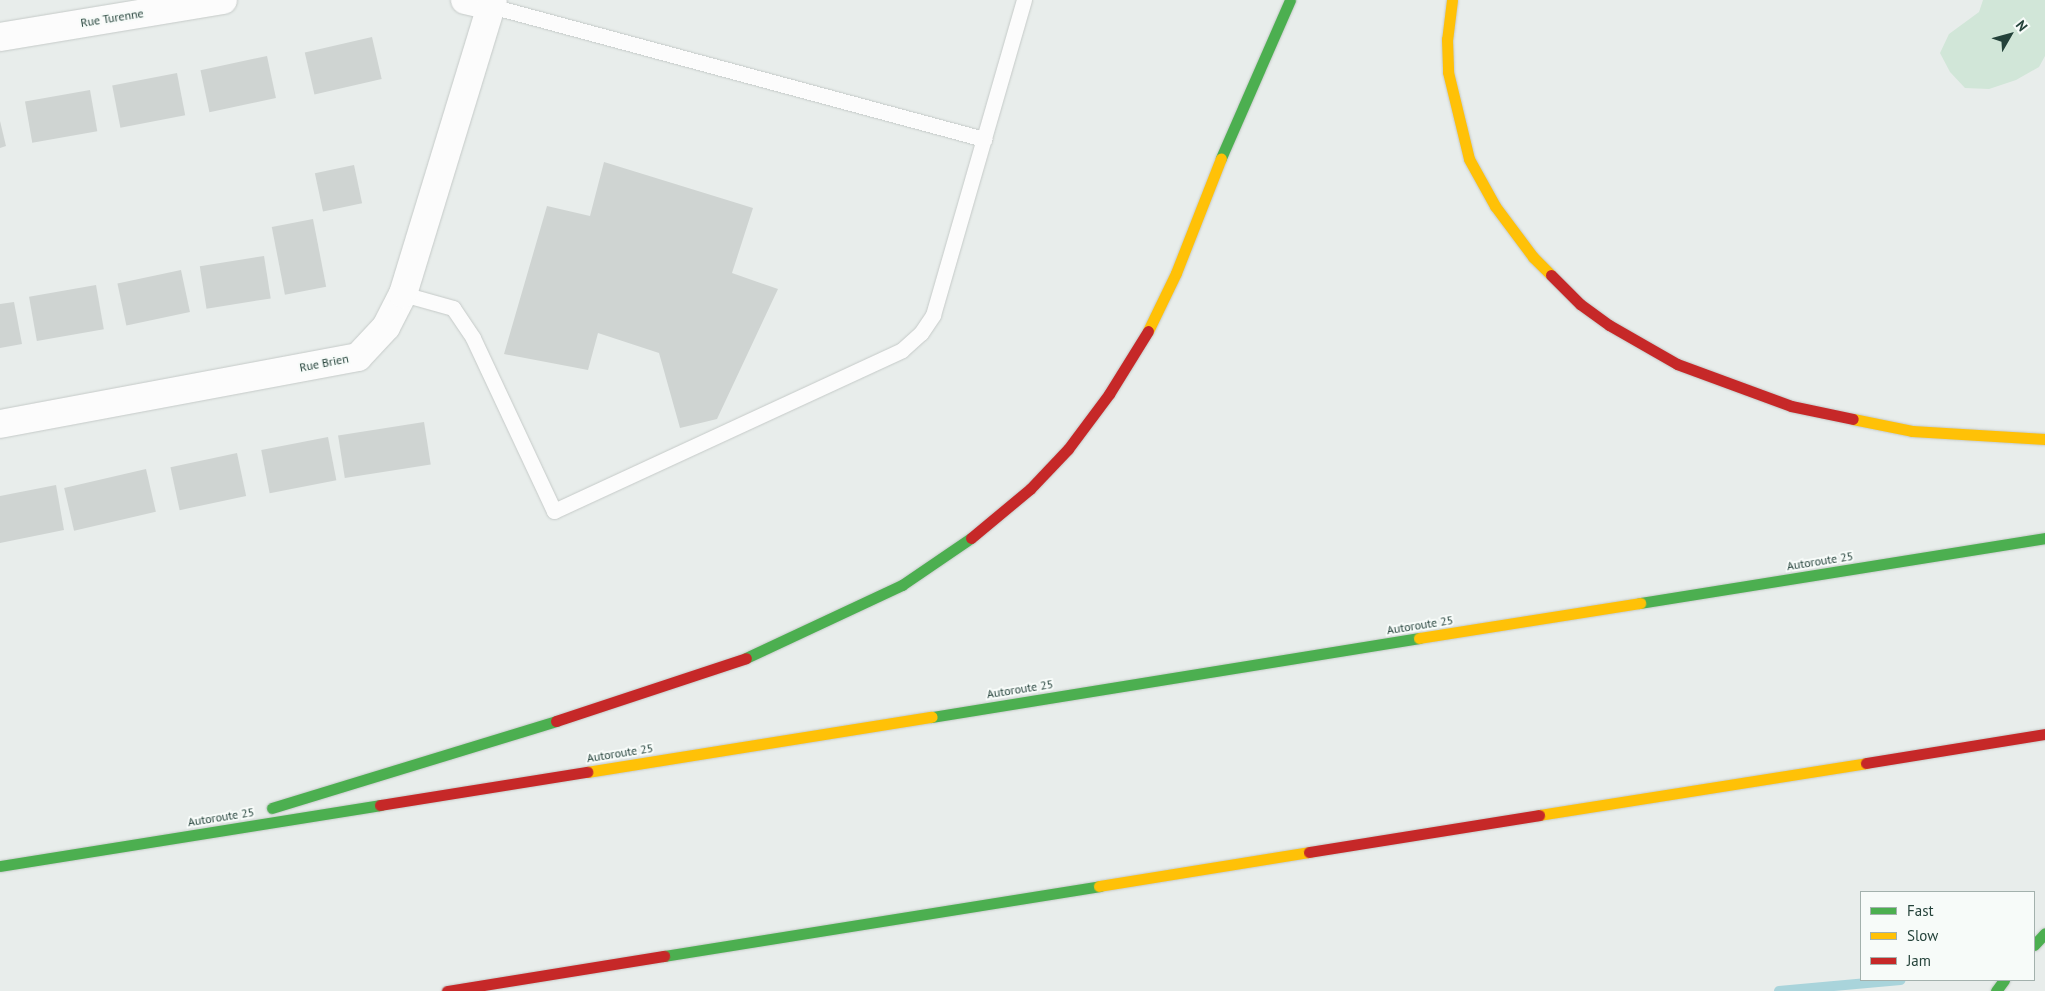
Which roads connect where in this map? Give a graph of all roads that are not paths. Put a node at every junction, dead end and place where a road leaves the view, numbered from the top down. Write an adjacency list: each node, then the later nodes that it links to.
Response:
1 (223, 0): 7 (street, Rue Turenne)
2 (465, 0): 6 (street)
3 (1024, 0): 8 (lane)
4 (1290, 0): 14 (highway)
5 (1452, 0): 11 (highway)
6 (492, 3): 8 (lane); 9 (street, Rue Brien)
7 (0, 37)
8 (984, 138): 9 (lane)
9 (403, 294): 10 (street, Rue Brien)
10 (0, 424)
11 (2045, 439)
12 (2045, 538): 14 (highway, Autoroute 25)
13 (2045, 734): 18 (highway)
14 (177, 838): 15 (highway, Autoroute 25)
15 (0, 866)
16 (2045, 933): 17 (highway)
17 (2035, 944)
18 (447, 991)

